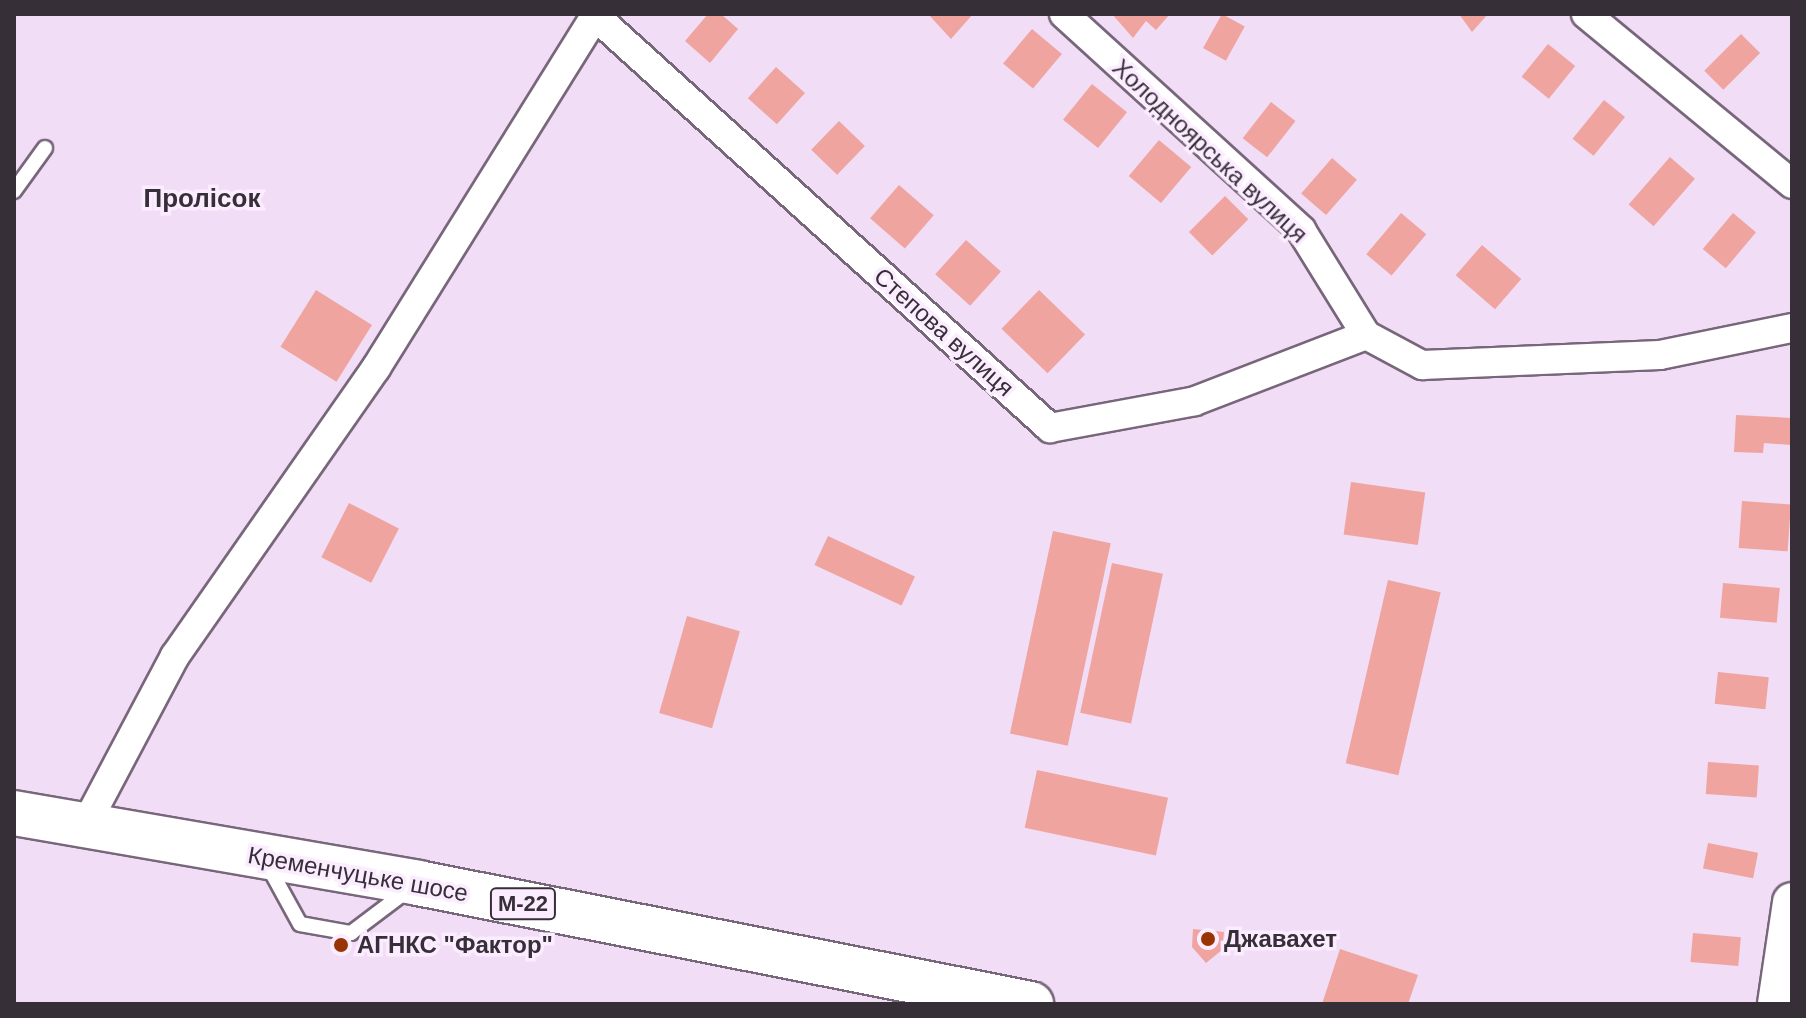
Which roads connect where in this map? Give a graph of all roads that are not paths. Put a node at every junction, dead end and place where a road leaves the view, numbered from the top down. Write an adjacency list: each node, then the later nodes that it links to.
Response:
1 (1064, 14): 8 (street, Холодноярська вулиця)
2 (1586, 14): 5 (street)
3 (594, 15): 8 (street, Степова вулиця); 10 (street)
4 (45, 148): 6 (lane)
5 (1792, 184)
6 (14, 191)
7 (1792, 328): 8 (street)
8 (1366, 335)
9 (14, 813): 10 (highway, Кременчуцьке шосе / М-22)
10 (86, 824): 11 (highway, Кременчуцьке шосе / М-22)
11 (263, 857): 12 (highway, Кременчуцьке шосе / М-22); 12 (lane)
12 (418, 883): 14 (highway, Кременчуцьке шосе / М-22)
13 (1792, 902): 15 (street)
14 (1031, 1004)
15 (1777, 1004)

